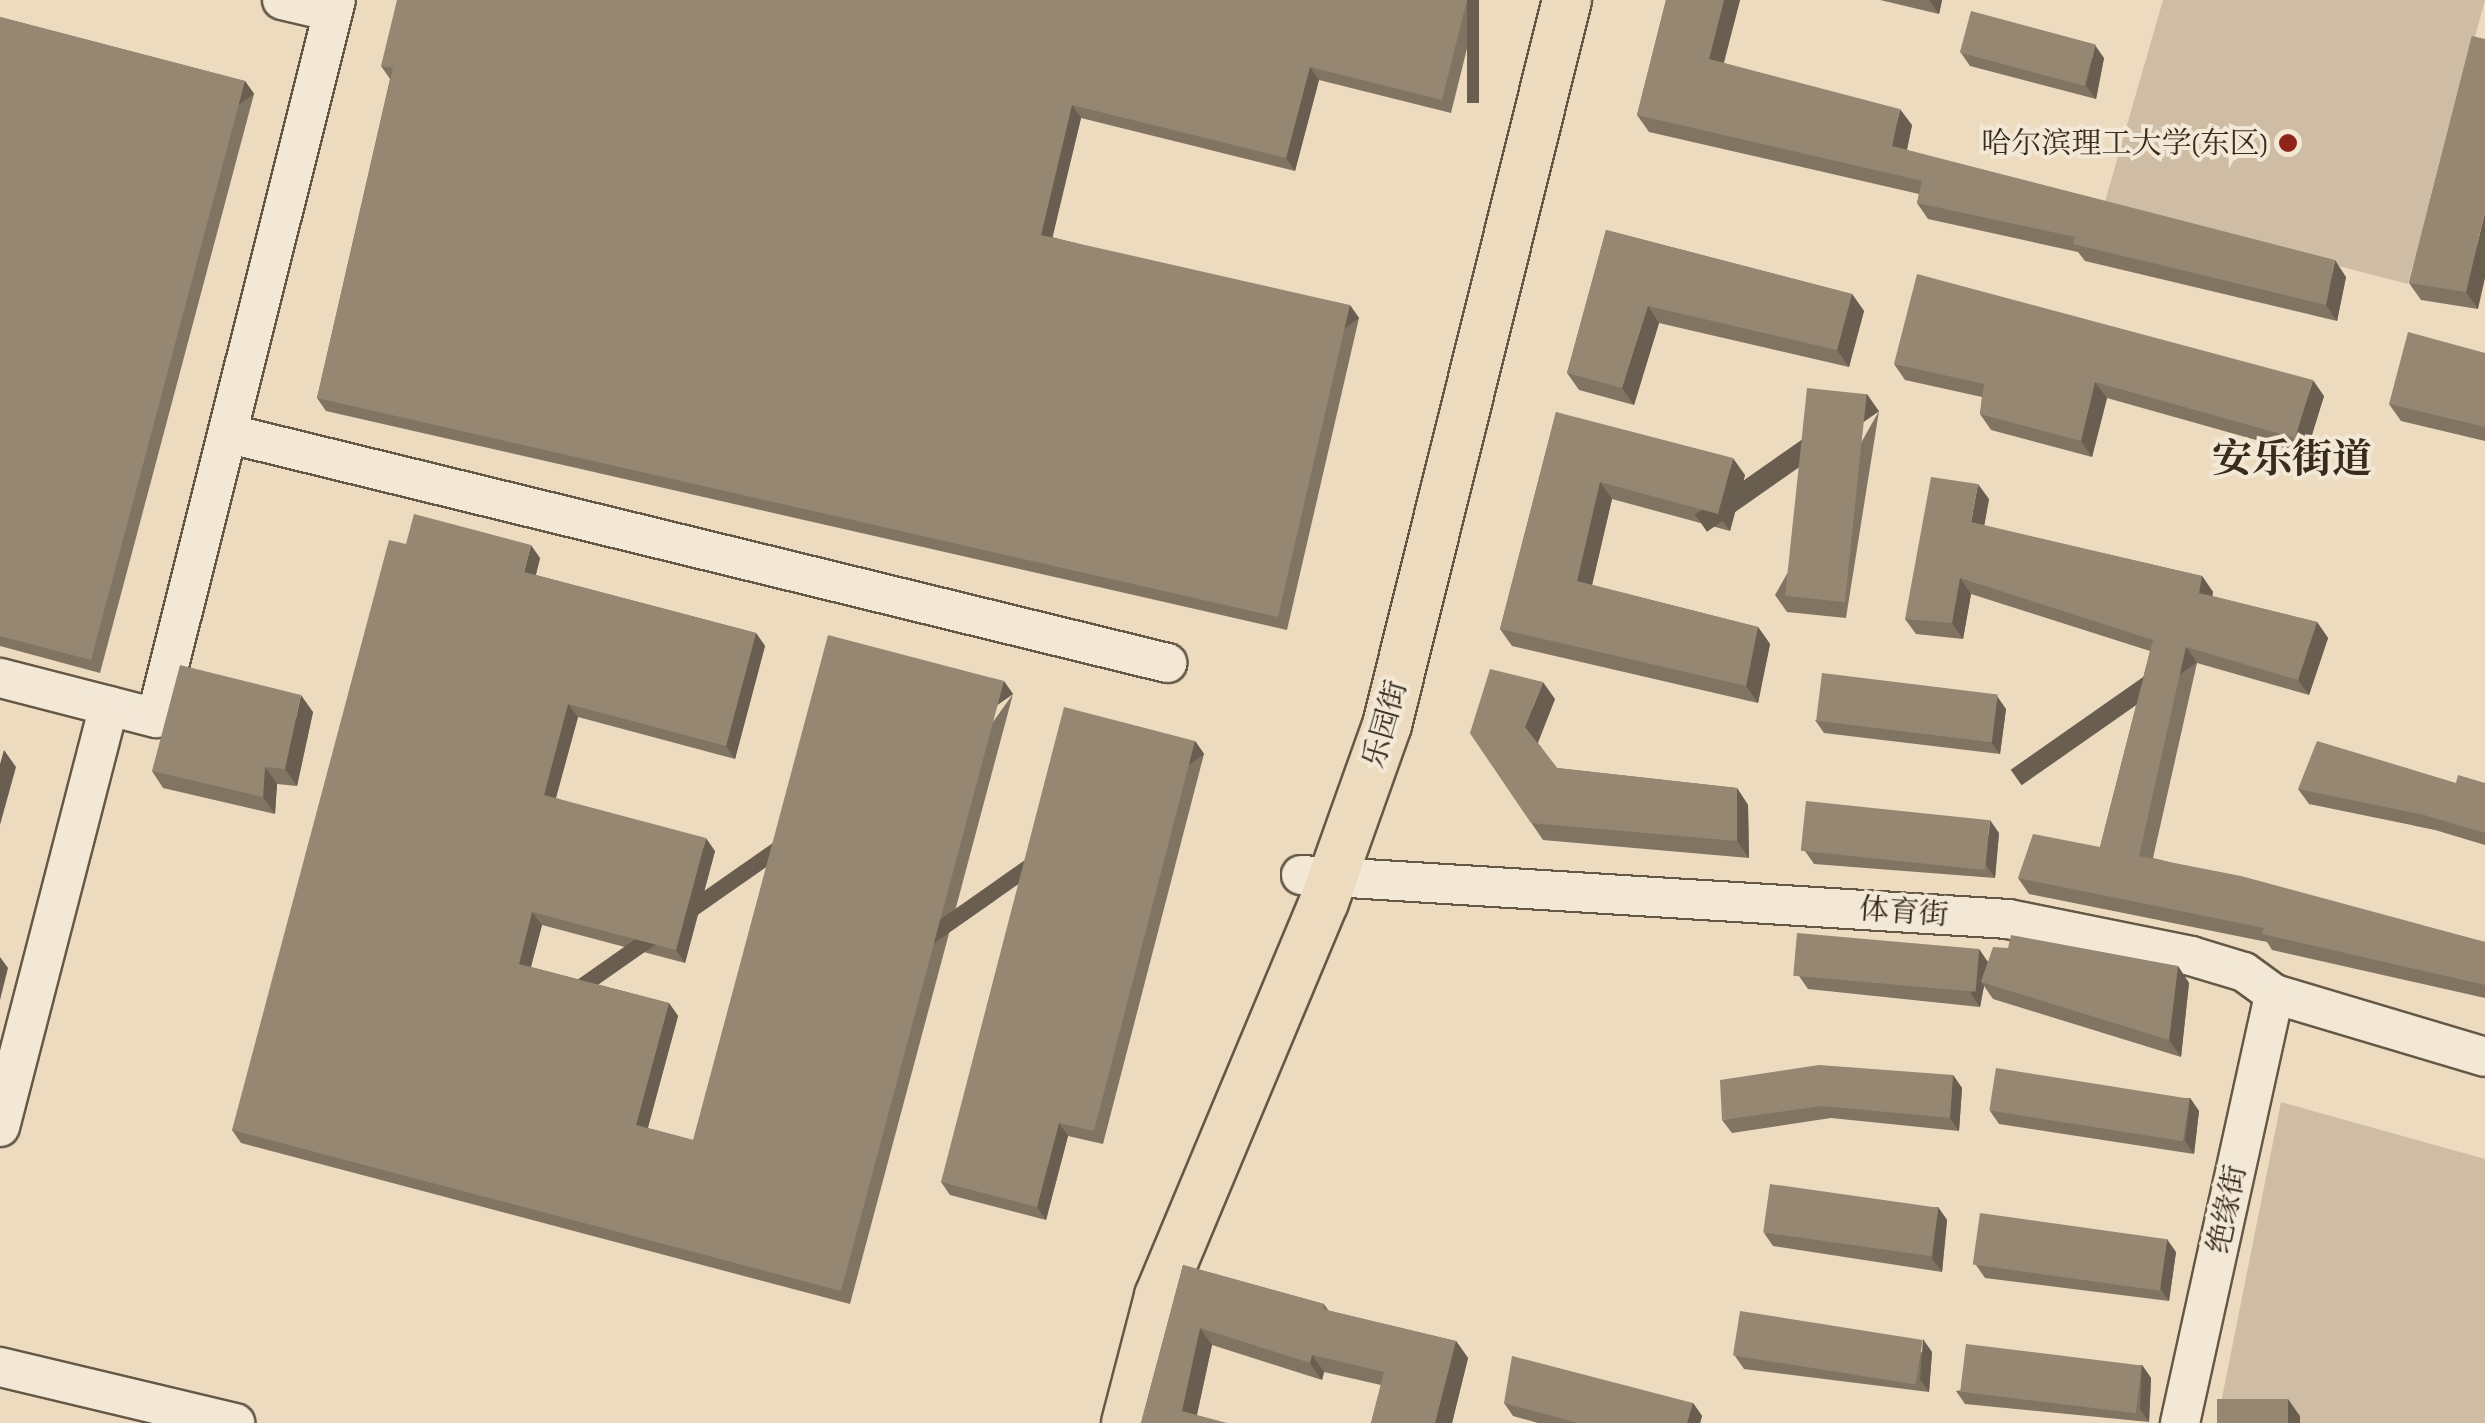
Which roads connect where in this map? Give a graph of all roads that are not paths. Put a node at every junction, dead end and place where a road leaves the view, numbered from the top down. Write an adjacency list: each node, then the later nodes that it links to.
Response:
1 (282, 0): 4 (street)
2 (1538, 0): 9 (main road, 乐园街)
3 (1568, 0): 9 (main road, 乐园街)
4 (334, 6): 5 (street)
5 (230, 434): 6 (street); 8 (street)
6 (1167, 663)
7 (0, 678): 8 (street)
8 (108, 706): 12 (street)
9 (1317, 876): 10 (street, 体育街); 15 (main road, 乐园街); 16 (main road, 乐园街)
10 (2274, 994): 11 (street, 体育街); 17 (street, 绝缘街)
11 (2485, 1057)
12 (0, 1126)
13 (0, 1367): 14 (street)
14 (236, 1423)
15 (1098, 1423)
16 (1126, 1423)
17 (2180, 1423)

